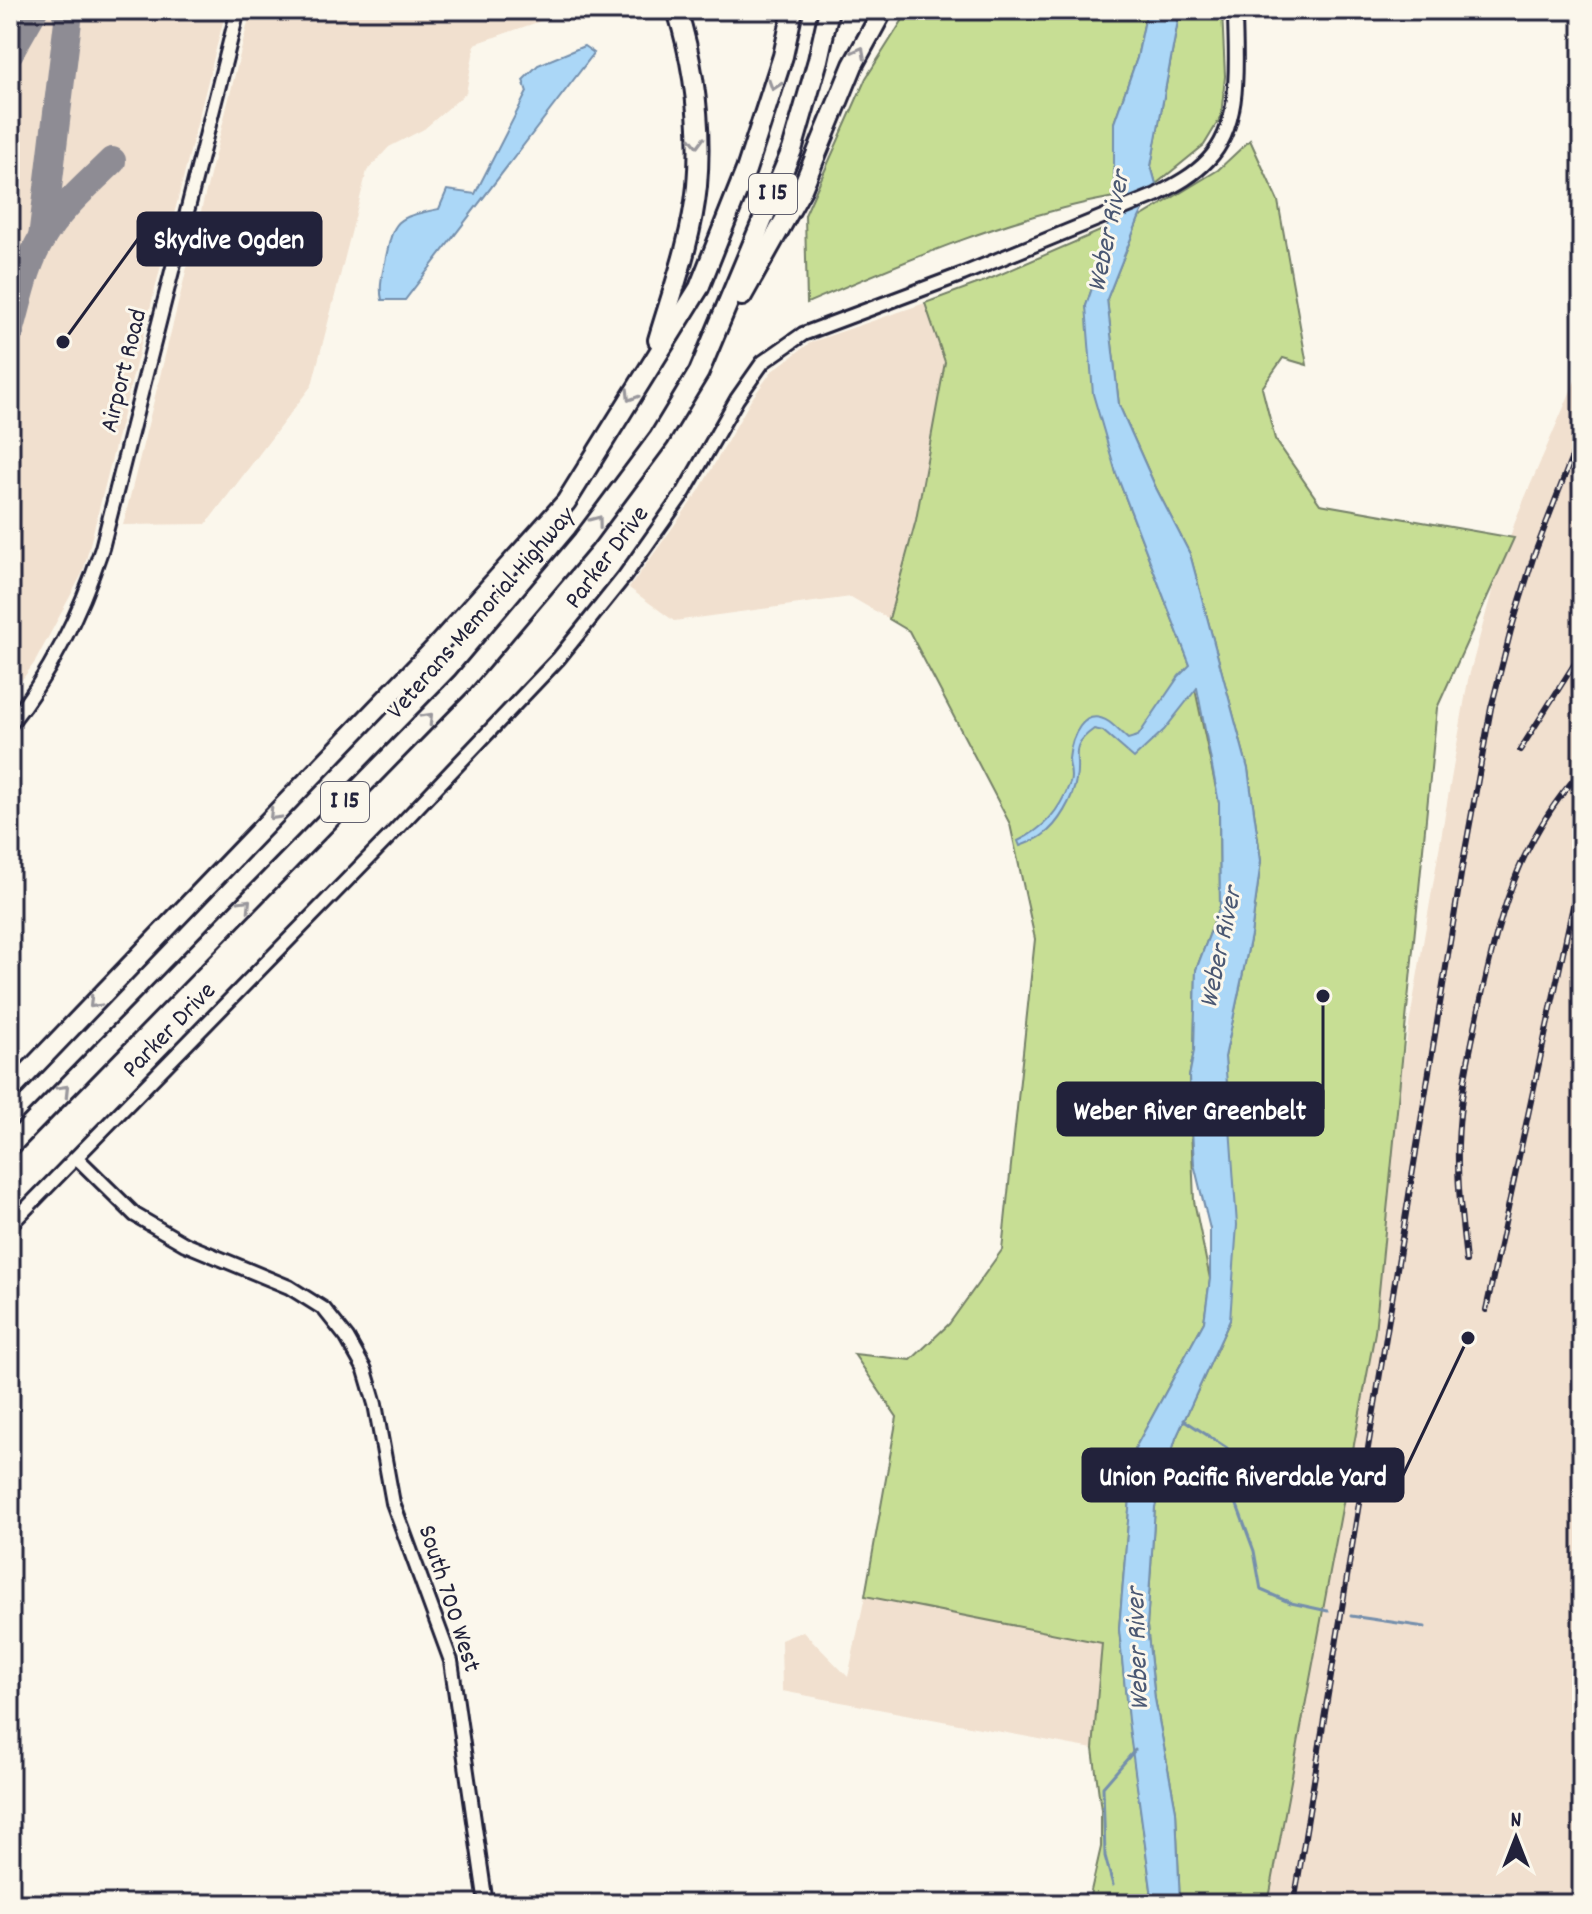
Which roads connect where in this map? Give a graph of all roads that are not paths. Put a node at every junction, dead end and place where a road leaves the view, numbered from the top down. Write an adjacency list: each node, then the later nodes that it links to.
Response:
1 (238, 10): 9 (street, Airport Road)
2 (677, 10): 7 (highway, one-way to 7)
3 (793, 10): 7 (highway, Veterans Memorial Highway / I 15, one-way to 7)
4 (829, 10): 8 (highway, Veterans Memorial Highway / I 15)
5 (883, 10): 8 (highway, one-way to 5)
6 (1235, 10): 12 (street, Parker Drive)
7 (651, 363): 10 (highway, Veterans Memorial Highway / I 15, one-way to 10)
8 (699, 372): 11 (highway, Veterans Memorial Highway / I 15, one-way to 8)
9 (10, 724)
10 (10, 1091)
11 (10, 1146)
12 (77, 1158): 13 (street, Parker Drive); 14 (street, South 700 West)
13 (10, 1225)
14 (486, 1904)

